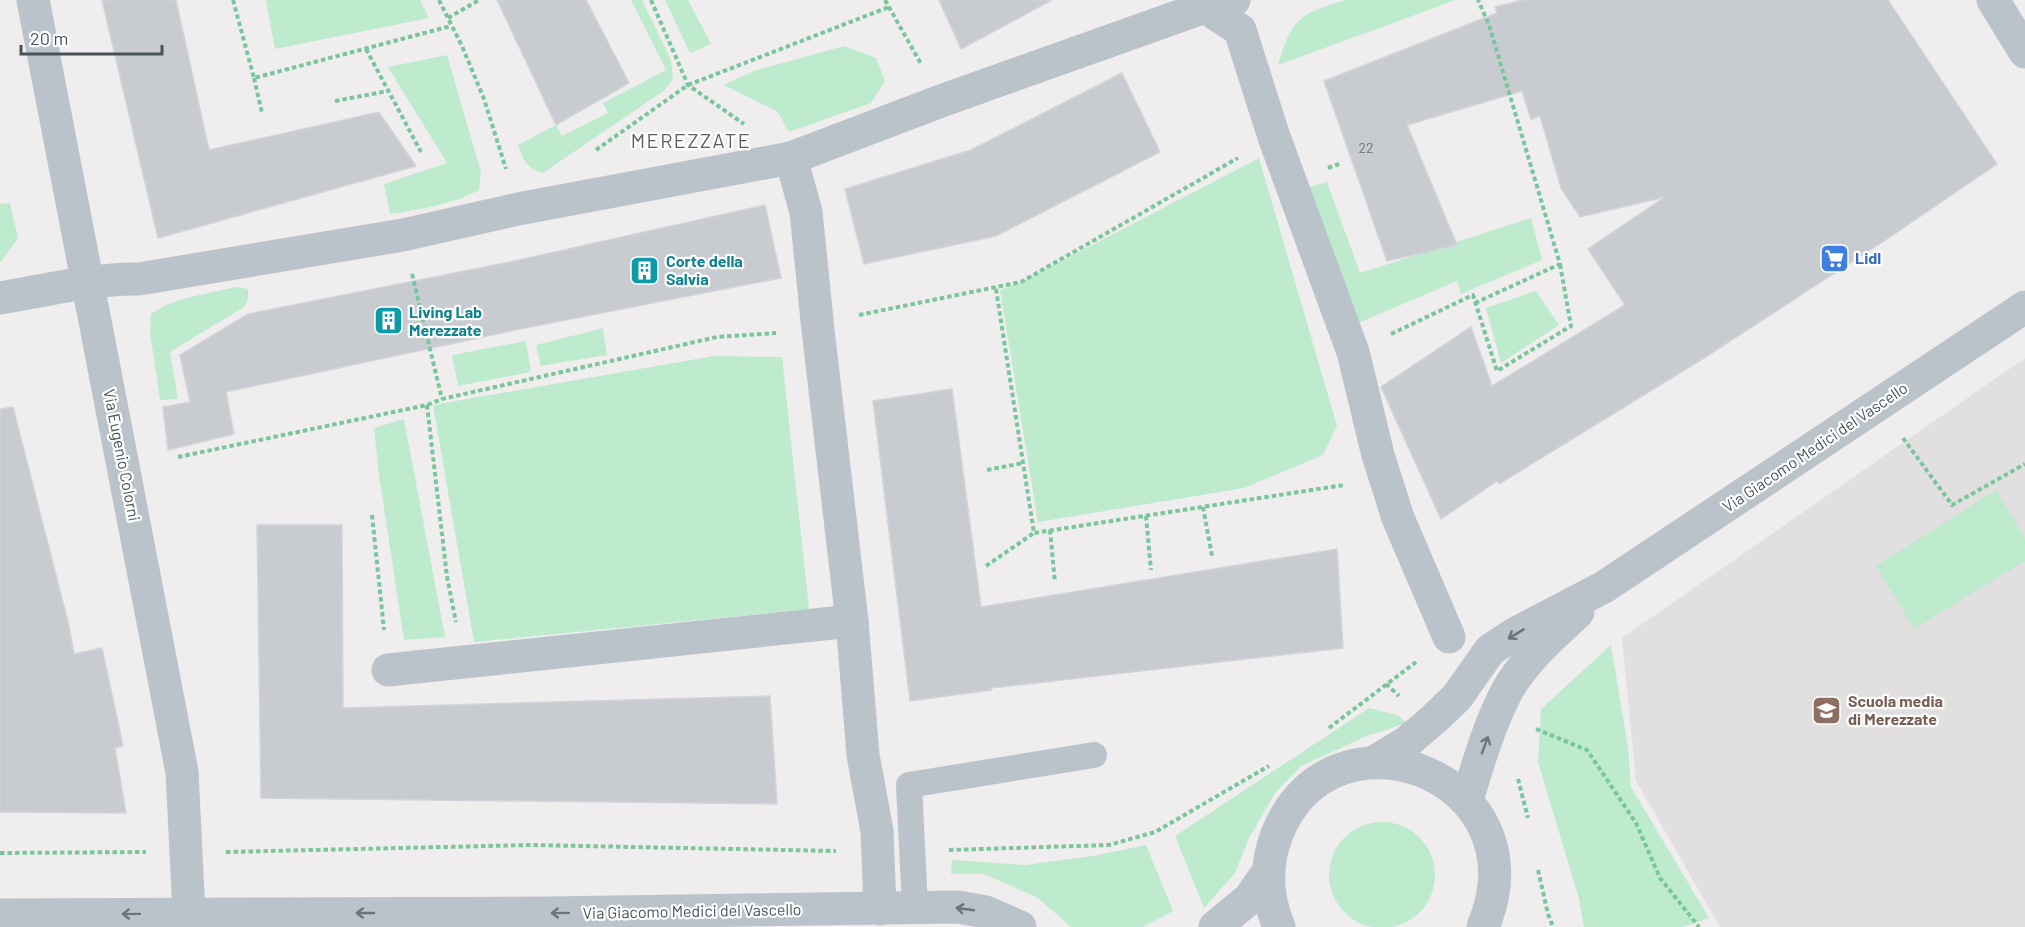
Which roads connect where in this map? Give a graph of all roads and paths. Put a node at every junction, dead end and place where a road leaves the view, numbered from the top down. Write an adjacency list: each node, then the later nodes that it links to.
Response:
1 (33, 0): 28 (street, Via Eugenio Colorni)
2 (233, 0): 15 (path)
3 (439, 0): 11 (path)
4 (479, 0): 11 (path)
5 (651, 0): 16 (path)
6 (885, 0): 10 (path)
7 (1478, 0): 27 (path)
8 (1993, 0): 14 (street)
9 (1214, 2): 19 (street); 21 (street)
10 (889, 7): 16 (path); 19 (path)
11 (448, 18): 12 (path)
12 (451, 26): 13 (path); 25 (path)
13 (366, 49): 15 (path); 17 (path)
14 (2025, 52)
15 (254, 78): 20 (path)
16 (688, 85): 23 (path); 24 (path)
17 (388, 91): 18 (path); 22 (path)
18 (334, 101)
19 (941, 101): 24 (street)
20 (262, 114)
21 (1274, 137): 29 (path); 34 (street)
22 (421, 152)
23 (593, 152)
24 (791, 158): 25 (street); 33 (street)
25 (518, 209): 26 (street)
26 (403, 235): 28 (street); 35 (path)
27 (1560, 264): 31 (path); 31 (path)
28 (88, 284): 30 (street); 62 (street, Via Eugenio Colorni)
29 (996, 289): 33 (path); 40 (path)
30 (0, 298)
31 (1475, 303): 34 (path)
32 (2025, 307): 52 (street, Via Giacomo Medici del Vascello)
33 (817, 324): 35 (path); 53 (street)
34 (1353, 352): 38 (street)
35 (441, 399): 36 (path)
36 (427, 405): 39 (path); 55 (path)
37 (1907, 444): 41 (path)
38 (1378, 455): 43 (path); 54 (street)
39 (178, 457)
40 (1023, 463): 42 (path); 47 (path)
41 (2025, 464)
42 (987, 470)
43 (1203, 507): 45 (path); 48 (path)
44 (372, 515): 56 (path)
45 (1146, 516): 46 (path); 50 (path)
46 (1050, 530): 47 (path); 51 (path)
47 (1034, 533): 49 (path)
48 (1212, 556)
49 (986, 566)
50 (1151, 570)
51 (1055, 582)
52 (1604, 587): 59 (street, Via Giacomo Medici del Vascello, one-way to 59); 61 (street, Via Giacomo Medici del Vascello, one-way to 52)
53 (852, 621): 55 (street); 64 (street)
54 (1449, 637)
55 (464, 662): 56 (street)
56 (388, 670)
57 (1534, 728): 75 (path)
58 (1094, 755): 63 (lane)
59 (1374, 762): 61 (street); 66 (street)
60 (1239, 782): 63 (path)
61 (1467, 800): 71 (street)
62 (186, 851): 64 (path); 65 (path); 69 (street, Via Eugenio Colorni)
63 (912, 851): 67 (lane)
64 (878, 852): 68 (street)
65 (0, 853)
66 (1268, 872): 73 (street); 74 (street)
67 (915, 908): 68 (street, Via Giacomo Medici del Vascello); 72 (street, Via Giacomo Medici del Vascello, one-way to 67)
68 (880, 909): 69 (street, Via Giacomo Medici del Vascello, one-way to 69)
69 (189, 913): 70 (street, Via Giacomo Medici del Vascello, one-way to 70)
70 (0, 915)
71 (1494, 920)
72 (1020, 927)
73 (1215, 927)
74 (1279, 927)
75 (1699, 927)

